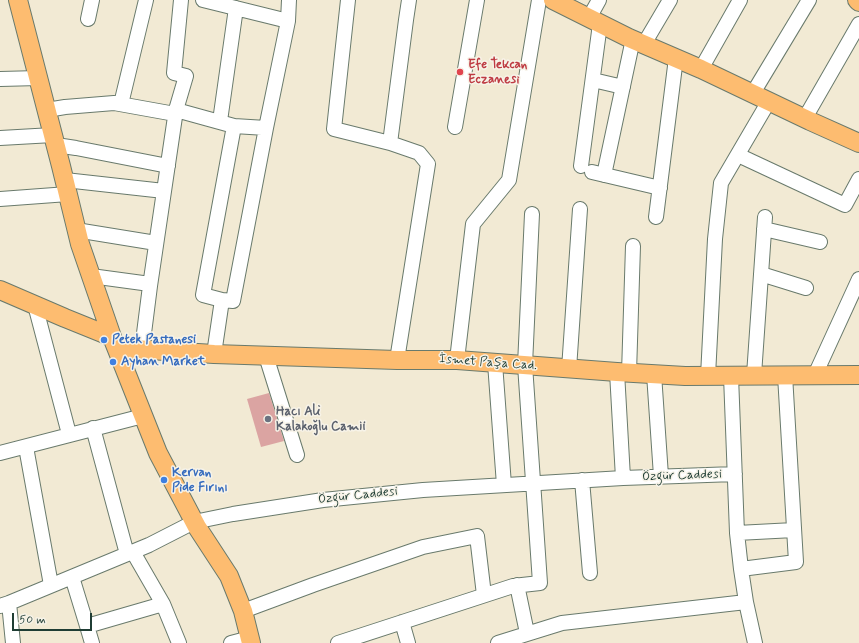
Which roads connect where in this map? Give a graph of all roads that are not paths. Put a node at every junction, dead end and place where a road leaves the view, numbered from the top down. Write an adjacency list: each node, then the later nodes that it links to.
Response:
1 (18, 0): 24 (main road)
2 (92, 0): 17 (street)
3 (146, 0): 30 (street)
4 (181, 0): 32 (street)
5 (203, 0): 16 (street)
6 (289, 0): 18 (street)
7 (348, 0): 41 (street)
8 (410, 0): 41 (street)
9 (477, 0): 36 (street)
10 (539, 0): 70 (street)
11 (553, 0): 19 (main road)
12 (599, 0): 19 (street)
13 (670, 0): 21 (street)
14 (740, 0): 23 (street)
15 (809, 0): 28 (street)
16 (236, 8): 18 (street); 34 (street)
17 (88, 19)
18 (288, 21): 37 (street)
19 (595, 21): 21 (main road); 26 (street)
20 (859, 24): 33 (street)
21 (638, 42): 22 (main road); 27 (street)
22 (676, 58): 23 (main road); 47 (street)
23 (701, 69): 28 (main road)
24 (39, 78): 25 (street); 31 (main road)
25 (0, 79)
26 (593, 80): 27 (street); 44 (street)
27 (622, 87): 44 (street)
28 (753, 93): 29 (main road)
29 (769, 101): 33 (main road); 42 (street)
30 (120, 104): 31 (street); 32 (street)
31 (47, 110): 39 (main road)
32 (176, 112): 34 (street); 43 (street)
33 (805, 118): 40 (main road)
34 (220, 122): 35 (street)
35 (234, 126): 37 (street); 63 (street)
36 (455, 127)
37 (266, 128): 63 (street)
38 (0, 138): 39 (street)
39 (54, 140): 43 (street); 46 (main road)
40 (859, 142)
41 (390, 143): 69 (street)
42 (738, 155): 45 (street); 79 (street)
43 (168, 166): 48 (street)
44 (592, 171): 47 (street)
45 (859, 179)
46 (66, 187): 48 (street); 49 (street); 53 (main road)
47 (660, 188): 52 (street)
48 (164, 191): 55 (street)
49 (0, 199)
50 (580, 209): 73 (street)
51 (532, 214): 72 (street)
52 (656, 217)
53 (76, 230): 55 (street); 58 (main road)
54 (820, 242): 57 (street)
55 (156, 243): 60 (street)
56 (633, 246): 74 (street)
57 (761, 274): 61 (street); 81 (street)
58 (91, 276): 60 (street); 65 (main road)
59 (859, 279): 77 (street)
60 (150, 284): 66 (street)
61 (806, 288)
62 (0, 290): 64 (main road)
63 (222, 300): 67 (street)
64 (34, 305): 65 (main road); 84 (street)
65 (114, 342): 66 (main road, İsmet Paşa Cad.); 82 (main road)
66 (142, 349): 67 (main road, İsmet Paşa Cad.)
67 (214, 354): 68 (main road, İsmet Paşa Cad.)
68 (266, 356): 69 (main road, İsmet Paşa Cad.); 88 (street)
69 (397, 360): 70 (main road, İsmet Paşa Cad.)
70 (457, 360): 71 (main road, İsmet Paşa Cad.)
71 (496, 363): 72 (main road, İsmet Paşa Cad.); 94 (street)
72 (525, 365): 73 (main road, İsmet Paşa Cad.); 93 (street)
73 (569, 369): 74 (main road, İsmet Paşa Cad.)
74 (623, 373): 75 (main road, İsmet Paşa Cad.); 91 (street)
75 (654, 374): 79 (main road, İsmet Paşa Cad.); 90 (street)
76 (785, 375): 77 (main road, İsmet Paşa Cad.); 81 (main road, İsmet Paşa Cad.); 96 (street)
77 (815, 375): 78 (main road, İsmet Paşa Cad.)
78 (859, 375)
79 (708, 376): 80 (main road, İsmet Paşa Cad.)
80 (731, 376): 81 (main road, İsmet Paşa Cad.); 89 (street)
81 (754, 376)
82 (143, 416): 83 (street); 95 (main road)
83 (93, 428): 84 (street); 98 (street)
84 (69, 434): 85 (street)
85 (26, 446): 87 (street); 102 (street)
86 (0, 450): 87 (street)
87 (0, 453)
88 (297, 455)
89 (735, 474): 90 (street, Özgür Caddesi); 97 (street)
90 (661, 476): 91 (street, Özgür Caddesi)
91 (623, 478): 92 (street, Özgür Caddesi)
92 (582, 480): 93 (street, Özgür Caddesi); 100 (street)
93 (533, 483): 94 (street, Özgür Caddesi); 103 (street)
94 (504, 485): 95 (street, Özgür Caddesi)
95 (194, 522): 98 (street, Özgür Caddesi); 108 (main road)
96 (794, 530): 97 (street); 99 (street)
97 (737, 533): 99 (street)
98 (130, 553): 101 (street, Özgür Caddesi); 107 (street)
99 (741, 569): 105 (street)
100 (590, 573)
101 (72, 577): 102 (street, Özgür Caddesi); 110 (street)
102 (51, 585): 106 (street, Özgür Caddesi)
103 (517, 585): 104 (street); 111 (street)
104 (484, 595): 108 (street); 109 (street)
105 (746, 602): 111 (street); 120 (street)
106 (4, 604): 113 (street)
107 (163, 604): 110 (street); 115 (street)
108 (243, 611): 112 (main road)
109 (402, 622): 117 (street); 118 (street)
110 (87, 626): 114 (street)
111 (527, 634): 119 (street)
112 (250, 641): 116 (street)
113 (13, 643)
114 (92, 643)
115 (179, 643)
116 (231, 643)
117 (338, 643)
118 (408, 643)
119 (498, 643)
120 (755, 643)

